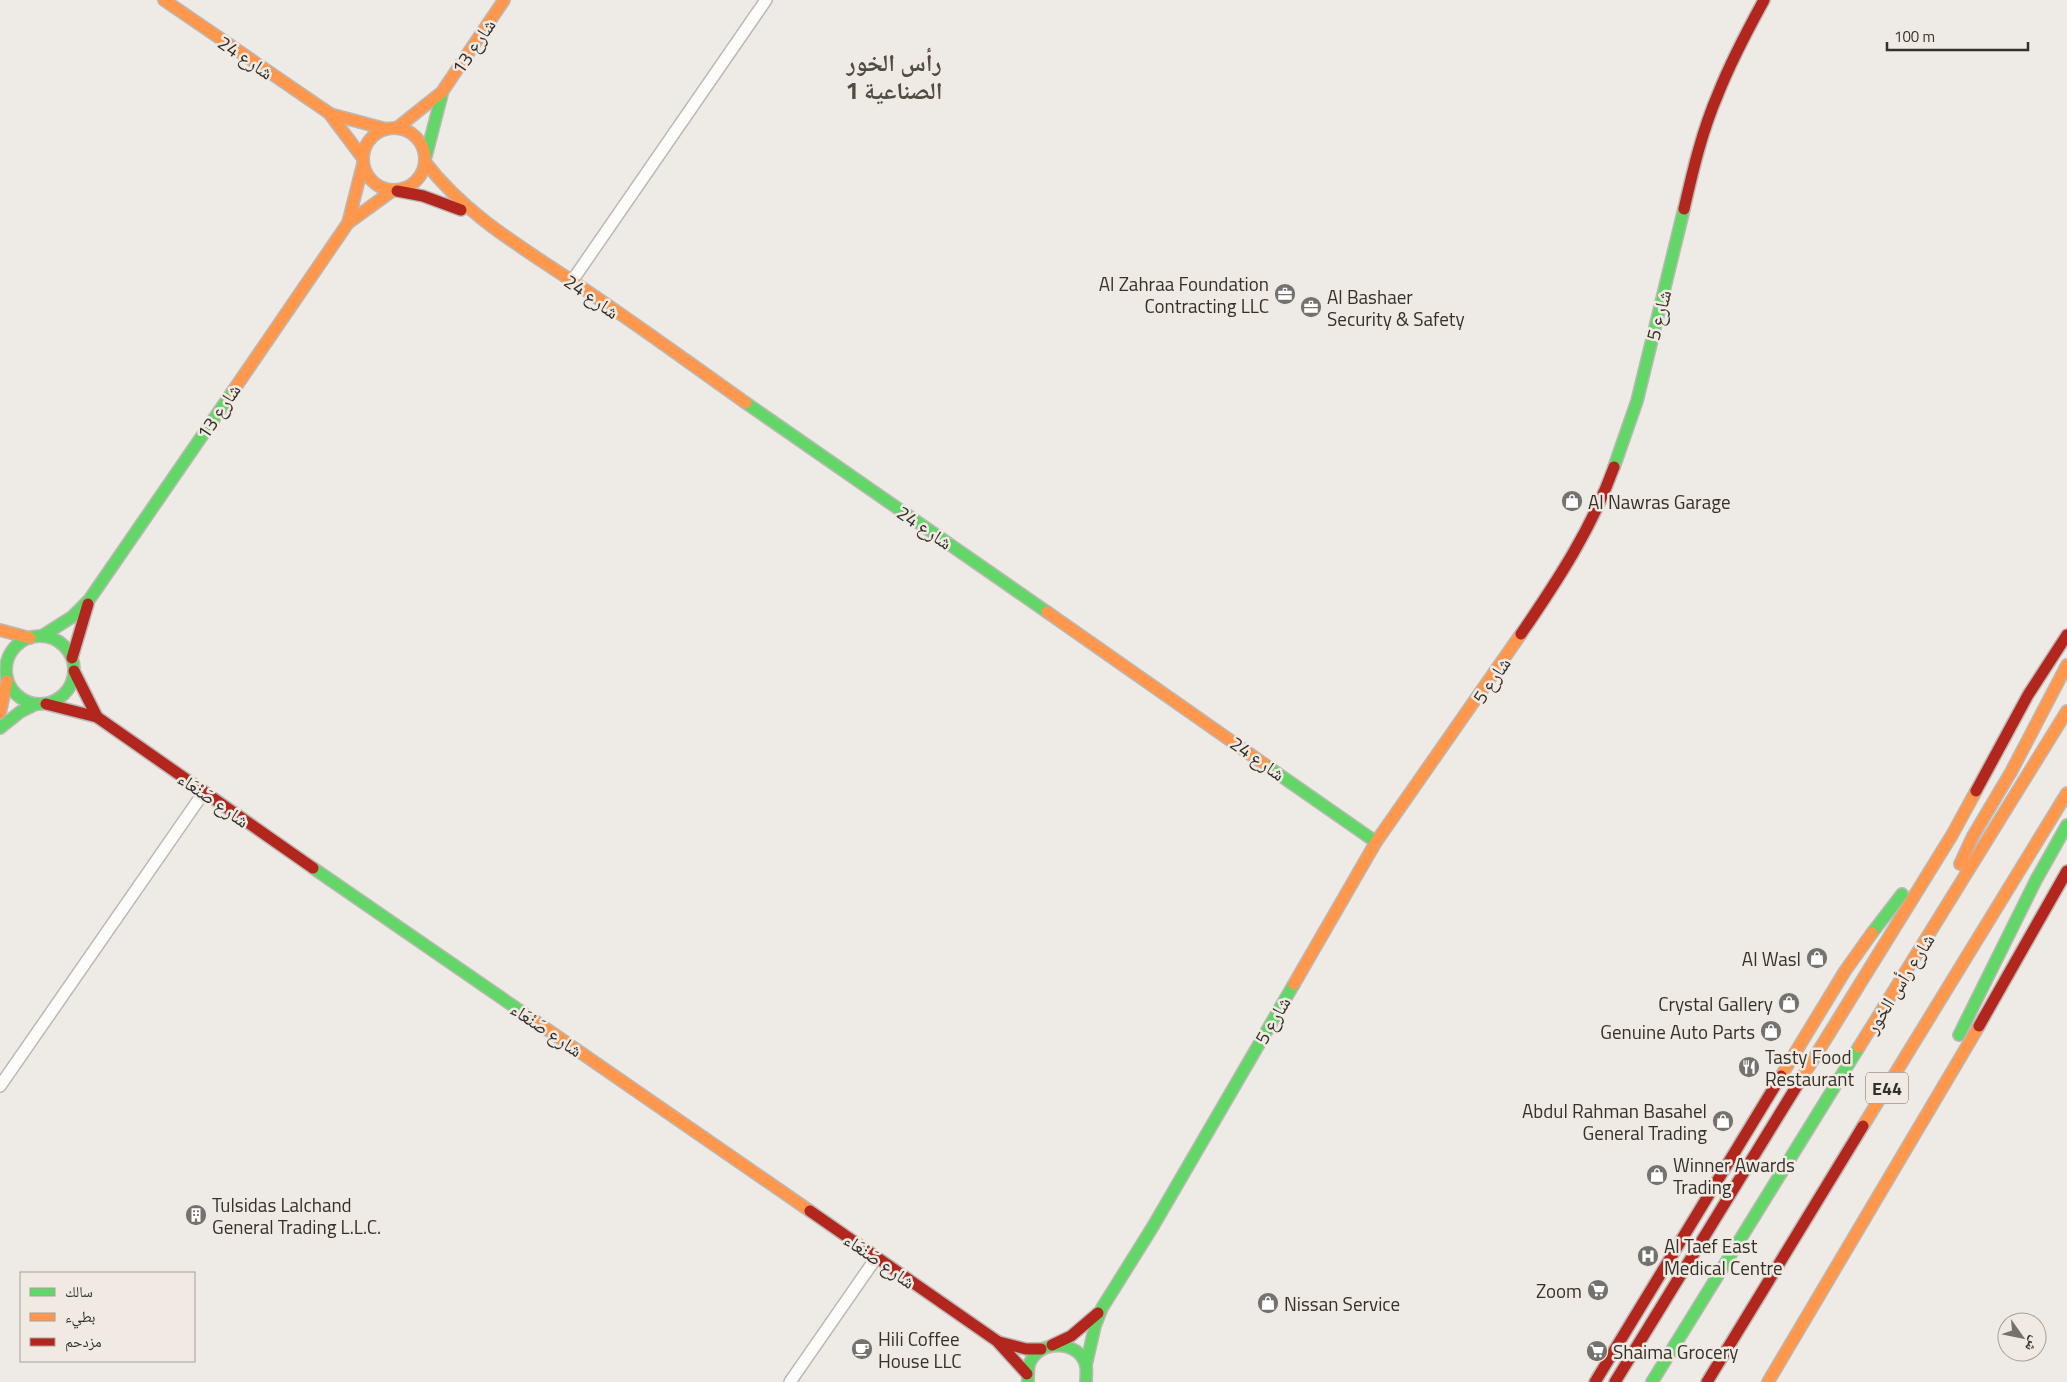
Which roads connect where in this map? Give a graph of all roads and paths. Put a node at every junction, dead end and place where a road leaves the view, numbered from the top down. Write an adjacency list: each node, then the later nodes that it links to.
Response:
1 (164, 0): 6 (main road, شارع 24)
2 (504, 0): 5 (main road, شارع 13)
3 (766, 0): 13 (street)
4 (1764, 0): 33 (main road, شارع 5)
5 (442, 92): 7 (main road, شارع 13); 8 (main road, شارع 13)
6 (329, 113): 7 (main road, شارع 24); 9 (main road, شارع 24)
7 (392, 128): 8 (main road); 9 (main road)
8 (425, 159): 10 (main road); 11 (main road, شارع 24)
9 (363, 161): 10 (main road); 12 (main road, شارع 13)
10 (394, 191): 11 (main road, شارع 24); 12 (main road, شارع 13)
11 (472, 214): 13 (main road, شارع 24)
12 (348, 223): 14 (main road, شارع 13)
13 (572, 281): 33 (main road, شارع 24)
14 (89, 600): 17 (main road, شارع 13); 19 (main road, شارع 13)
15 (0, 630): 18 (main road)
16 (2067, 635): 30 (main road)
17 (42, 636): 18 (main road); 19 (main road)
18 (30, 638): 20 (main road)
19 (72, 658): 22 (main road)
20 (3, 664): 23 (main road)
21 (2067, 666): 35 (main road)
22 (74, 671): 24 (main road); 27 (main road, شارع صَنْعَاء)
23 (8, 680): 24 (main road); 26 (main road)
24 (41, 704): 27 (main road, شارع صَنْعَاء); 28 (main road)
25 (2067, 711): 35 (main road, شارع رأس الخور / E44)
26 (0, 713)
27 (97, 717): 29 (main road, شارع صَنْعَاء)
28 (0, 728)
29 (204, 792): 36 (street); 38 (main road, شارع صَنْعَاء)
30 (1974, 793): 45 (main road); 46 (main road)
31 (2067, 793): 48 (main road, E44)
32 (2067, 825): 37 (main road)
33 (1376, 842): 39 (main road, شارع 5)
34 (2067, 871): 37 (main road)
35 (1923, 944): 47 (main road, شارع رأس الخور / E44)
36 (0, 1086)
37 (1936, 1101): 49 (main road)
38 (876, 1258): 40 (main road, شارع صَنْعَاء); 44 (street)
39 (1102, 1308): 41 (main road, شارع 5); 42 (main road, شارع 5)
40 (997, 1341): 41 (main road, شارع صَنْعَاء); 43 (main road, شارع صَنْعَاء)
41 (1047, 1347): 42 (main road, شارع صَنْعَاء); 43 (main road)
42 (1088, 1376)
43 (1028, 1378)
44 (790, 1382)
45 (1595, 1382)
46 (1615, 1382)
47 (1652, 1382)
48 (1707, 1382)
49 (1768, 1382)

